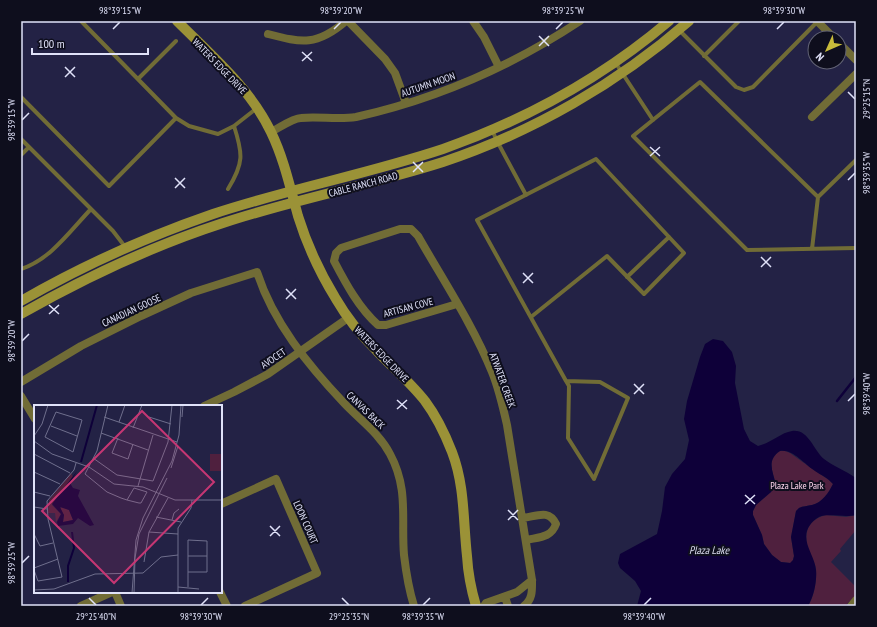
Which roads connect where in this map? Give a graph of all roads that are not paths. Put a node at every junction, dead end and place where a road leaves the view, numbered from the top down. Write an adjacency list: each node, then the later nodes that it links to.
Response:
1 (81, 21): 21 (lane)
2 (177, 21): 24 (street, WATERS EDGE DRIVE)
3 (347, 21): 12 (street); 23 (street)
4 (472, 21): 18 (street)
5 (580, 21): 18 (street, AUTUMN MOON)
6 (669, 21): 17 (street, CABLE RANCH ROAD)
7 (689, 21): 10 (street, CABLE RANCH ROAD)
8 (739, 21): 15 (lane)
9 (818, 21): 11 (street); 15 (lane)
10 (679, 30): 15 (lane); 19 (street, CABLE RANCH ROAD)
11 (826, 30)
12 (268, 34)
13 (176, 41): 21 (lane)
14 (847, 51): 16 (street)
15 (704, 56)
16 (856, 60)
17 (616, 62): 19 (lane); 29 (street, CABLE RANCH ROAD)
18 (500, 67): 23 (street, AUTUMN MOON)
19 (621, 73): 27 (lane); 32 (street, CABLE RANCH ROAD)
20 (856, 74): 25 (street)
21 (138, 80): 26 (lane)
22 (21, 97): 26 (lane)
23 (406, 103): 30 (street, AUTUMN MOON)
24 (258, 108): 28 (lane); 30 (street, WATERS EDGE DRIVE)
25 (812, 117)
26 (176, 118): 28 (lane)
27 (653, 120): 39 (lane); 45 (lane)
28 (234, 126): 36 (lane)
29 (492, 130): 32 (lane); 37 (street, CABLE RANCH ROAD)
30 (271, 132): 37 (street, WATERS EDGE DRIVE)
31 (21, 139): 33 (lane)
32 (497, 141): 38 (lane); 40 (street, CABLE RANCH ROAD)
33 (29, 147): 34 (lane); 41 (lane)
34 (21, 155)
35 (856, 160): 39 (lane)
36 (228, 189)
37 (292, 190): 40 (street, WATERS EDGE DRIVE); 43 (street, CABLE RANCH ROAD)
38 (526, 195): 42 (lane); 53 (lane)
39 (818, 197): 45 (lane)
40 (295, 202): 52 (street, CABLE RANCH ROAD); 54 (street, WATERS EDGE DRIVE)
41 (91, 209): 43 (lane); 47 (lane)
42 (669, 237): 49 (lane); 49 (lane)
43 (126, 248): 50 (street, CABLE RANCH ROAD)
44 (856, 248): 45 (lane)
45 (812, 249)
46 (336, 253): 51 (street, ATWATER CREEK); 51 (street, ARTISAN COVE)
47 (21, 269)
48 (257, 272): 55 (street, CANVAS BACK); 57 (street, CANADIAN GOOSE)
49 (627, 278): 53 (lane)
50 (21, 301)
51 (457, 304): 62 (street, ATWATER CREEK)
52 (21, 314)
53 (531, 317): 56 (lane)
54 (348, 318): 55 (street, AVOCET); 75 (street, WATERS EDGE DRIVE)
55 (300, 351): 59 (street, AVOCET); 74 (street, CANVAS BACK)
56 (566, 381): 56 (lane)
57 (21, 382)
58 (21, 396): 60 (street)
59 (206, 405)
60 (34, 417)
61 (222, 504): 73 (street, LOON COURT)
62 (523, 518): 63 (street, ATWATER CREEK); 63 (street)
63 (526, 540): 64 (street, ATWATER CREEK)
64 (532, 580): 68 (street); 78 (street, ATWATER CREEK)
65 (112, 593): 70 (street)
66 (114, 593): 71 (street)
67 (220, 593): 72 (street)
68 (505, 597): 76 (street); 77 (street)
69 (856, 600): 79 (street)
70 (81, 606)
71 (121, 606)
72 (226, 606)
73 (245, 606)
74 (414, 606)
75 (476, 606)
76 (484, 606)
77 (508, 606)
78 (524, 606)
79 (851, 606)

